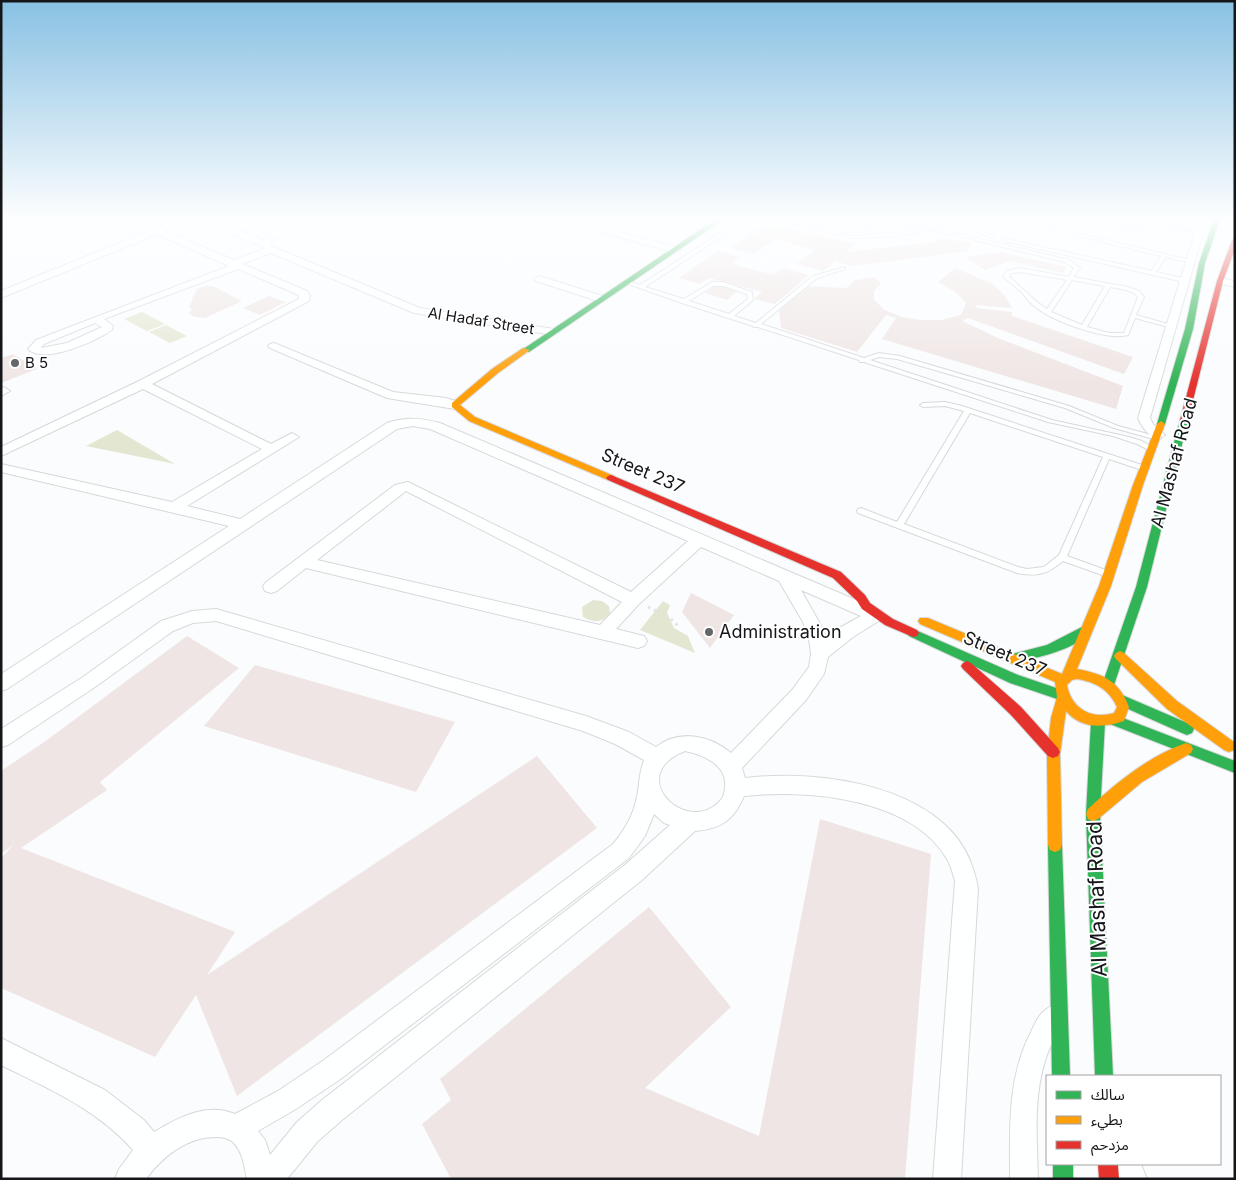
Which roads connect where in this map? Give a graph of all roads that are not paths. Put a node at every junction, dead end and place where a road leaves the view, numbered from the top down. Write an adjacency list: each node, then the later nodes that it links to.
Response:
1 (52, 274): 23 (street)
2 (216, 274): 29 (street)
3 (257, 274): 36 (street)
4 (330, 274): 33 (street, Al Hadaf Street)
5 (638, 274): 19 (street)
6 (661, 274): 22 (lane)
7 (822, 274): 30 (lane)
8 (1006, 274): 26 (lane)
9 (1040, 274): 16 (lane)
10 (1073, 274): 16 (lane)
11 (1158, 274): 17 (lane)
12 (1186, 274): 17 (street, Al Mashaf Road)
13 (1200, 274): 44 (street, Al Mashaf Road)
14 (1223, 274): 18 (street, Al Mashaf Road)
15 (539, 279): 24 (street)
16 (1069, 280): 21 (lane); 26 (lane)
17 (1184, 280): 31 (street, Al Mashaf Road)
18 (1220, 281): 20 (street); 71 (street, Al Mashaf Road)
19 (626, 282): 22 (lane); 24 (street)
20 (1235, 284)
21 (1108, 285): 27 (lane); 32 (lane)
22 (641, 287): 25 (lane)
23 (1, 295)
24 (602, 299): 33 (street)
25 (684, 302): 28 (lane); 28 (lane)
26 (1048, 312): 32 (lane)
27 (1133, 316): 31 (lane); 32 (lane)
28 (729, 317): 30 (lane)
29 (96, 319): 29 (street)
30 (756, 326): 35 (lane)
31 (1172, 326): 44 (street, Al Mashaf Road)
32 (1084, 327)
33 (554, 332): 41 (street)
34 (274, 346): 39 (street)
35 (862, 361): 37 (lane); 38 (lane)
36 (143, 384): 46 (street); 48 (street)
37 (992, 384): 38 (lane); 44 (lane)
38 (983, 400): 47 (lane)
39 (438, 402): 41 (street); 43 (street)
40 (924, 404): 42 (lane)
41 (455, 405): 64 (street, Street 237)
42 (968, 410): 49 (lane); 55 (lane)
43 (412, 421): 54 (street); 56 (street)
44 (1157, 436): 47 (street, Al Mashaf Road)
45 (292, 437): 46 (street)
46 (272, 449): 52 (street)
47 (1151, 449): 51 (street, Al Mashaf Road)
48 (1, 452)
49 (1107, 456): 51 (lane); 58 (lane)
50 (1, 468): 52 (street)
51 (1145, 469): 60 (street, Al Mashaf Road)
52 (174, 507): 54 (street)
53 (861, 511): 55 (lane)
54 (242, 525): 74 (street)
55 (899, 525): 58 (lane)
56 (680, 532): 57 (street); 63 (street)
57 (699, 540): 61 (street); 63 (street)
58 (1062, 557): 60 (lane)
59 (304, 562): 62 (street); 63 (street); 67 (street)
60 (1110, 574): 66 (street, Al Mashaf Road)
61 (785, 577): 64 (street); 70 (street)
62 (271, 587)
63 (629, 597): 67 (street)
64 (881, 610): 69 (street, Street 237); 70 (street)
65 (913, 616): 72 (street, Street 237)
66 (1086, 629): 72 (street); 73 (street, Al Mashaf Road)
67 (603, 633): 68 (street)
68 (638, 641)
69 (937, 644): 76 (street, Street 237); 83 (street)
70 (820, 654): 86 (street)
71 (1120, 656): 75 (street, Al Mashaf Road); 81 (street)
72 (1012, 658): 73 (street, Street 237)
73 (1065, 678): 75 (street); 76 (street)
74 (1, 684)
75 (1108, 685): 77 (street)
76 (1061, 697): 79 (street); 83 (street)
77 (1122, 700): 78 (street); 81 (street)
78 (1115, 720): 79 (street); 82 (street)
79 (1098, 722): 88 (street, Al Mashaf Road)
80 (1, 739): 84 (street)
81 (1232, 748)
82 (1186, 749): 85 (street); 88 (street)
83 (1053, 752): 90 (street)
84 (657, 757): 86 (street); 87 (street)
85 (1235, 767)
86 (733, 778): 89 (street); 102 (street)
87 (648, 787): 89 (street); 94 (street)
88 (1093, 814): 93 (street, Al Mashaf Road)
89 (690, 821): 101 (street)
90 (1060, 1006): 92 (street); 103 (street)
91 (1, 1051): 95 (street)
92 (1061, 1075)
93 (1104, 1075)
94 (237, 1128): 95 (street); 100 (street)
95 (152, 1150): 99 (street)
96 (1063, 1165): 104 (street)
97 (1108, 1165): 105 (street)
98 (1127, 1165): 106 (street)
99 (129, 1179)
100 (261, 1179)
101 (269, 1179)
102 (947, 1179)
103 (1024, 1179)
104 (1063, 1179)
105 (1109, 1179)
106 (1133, 1179)

